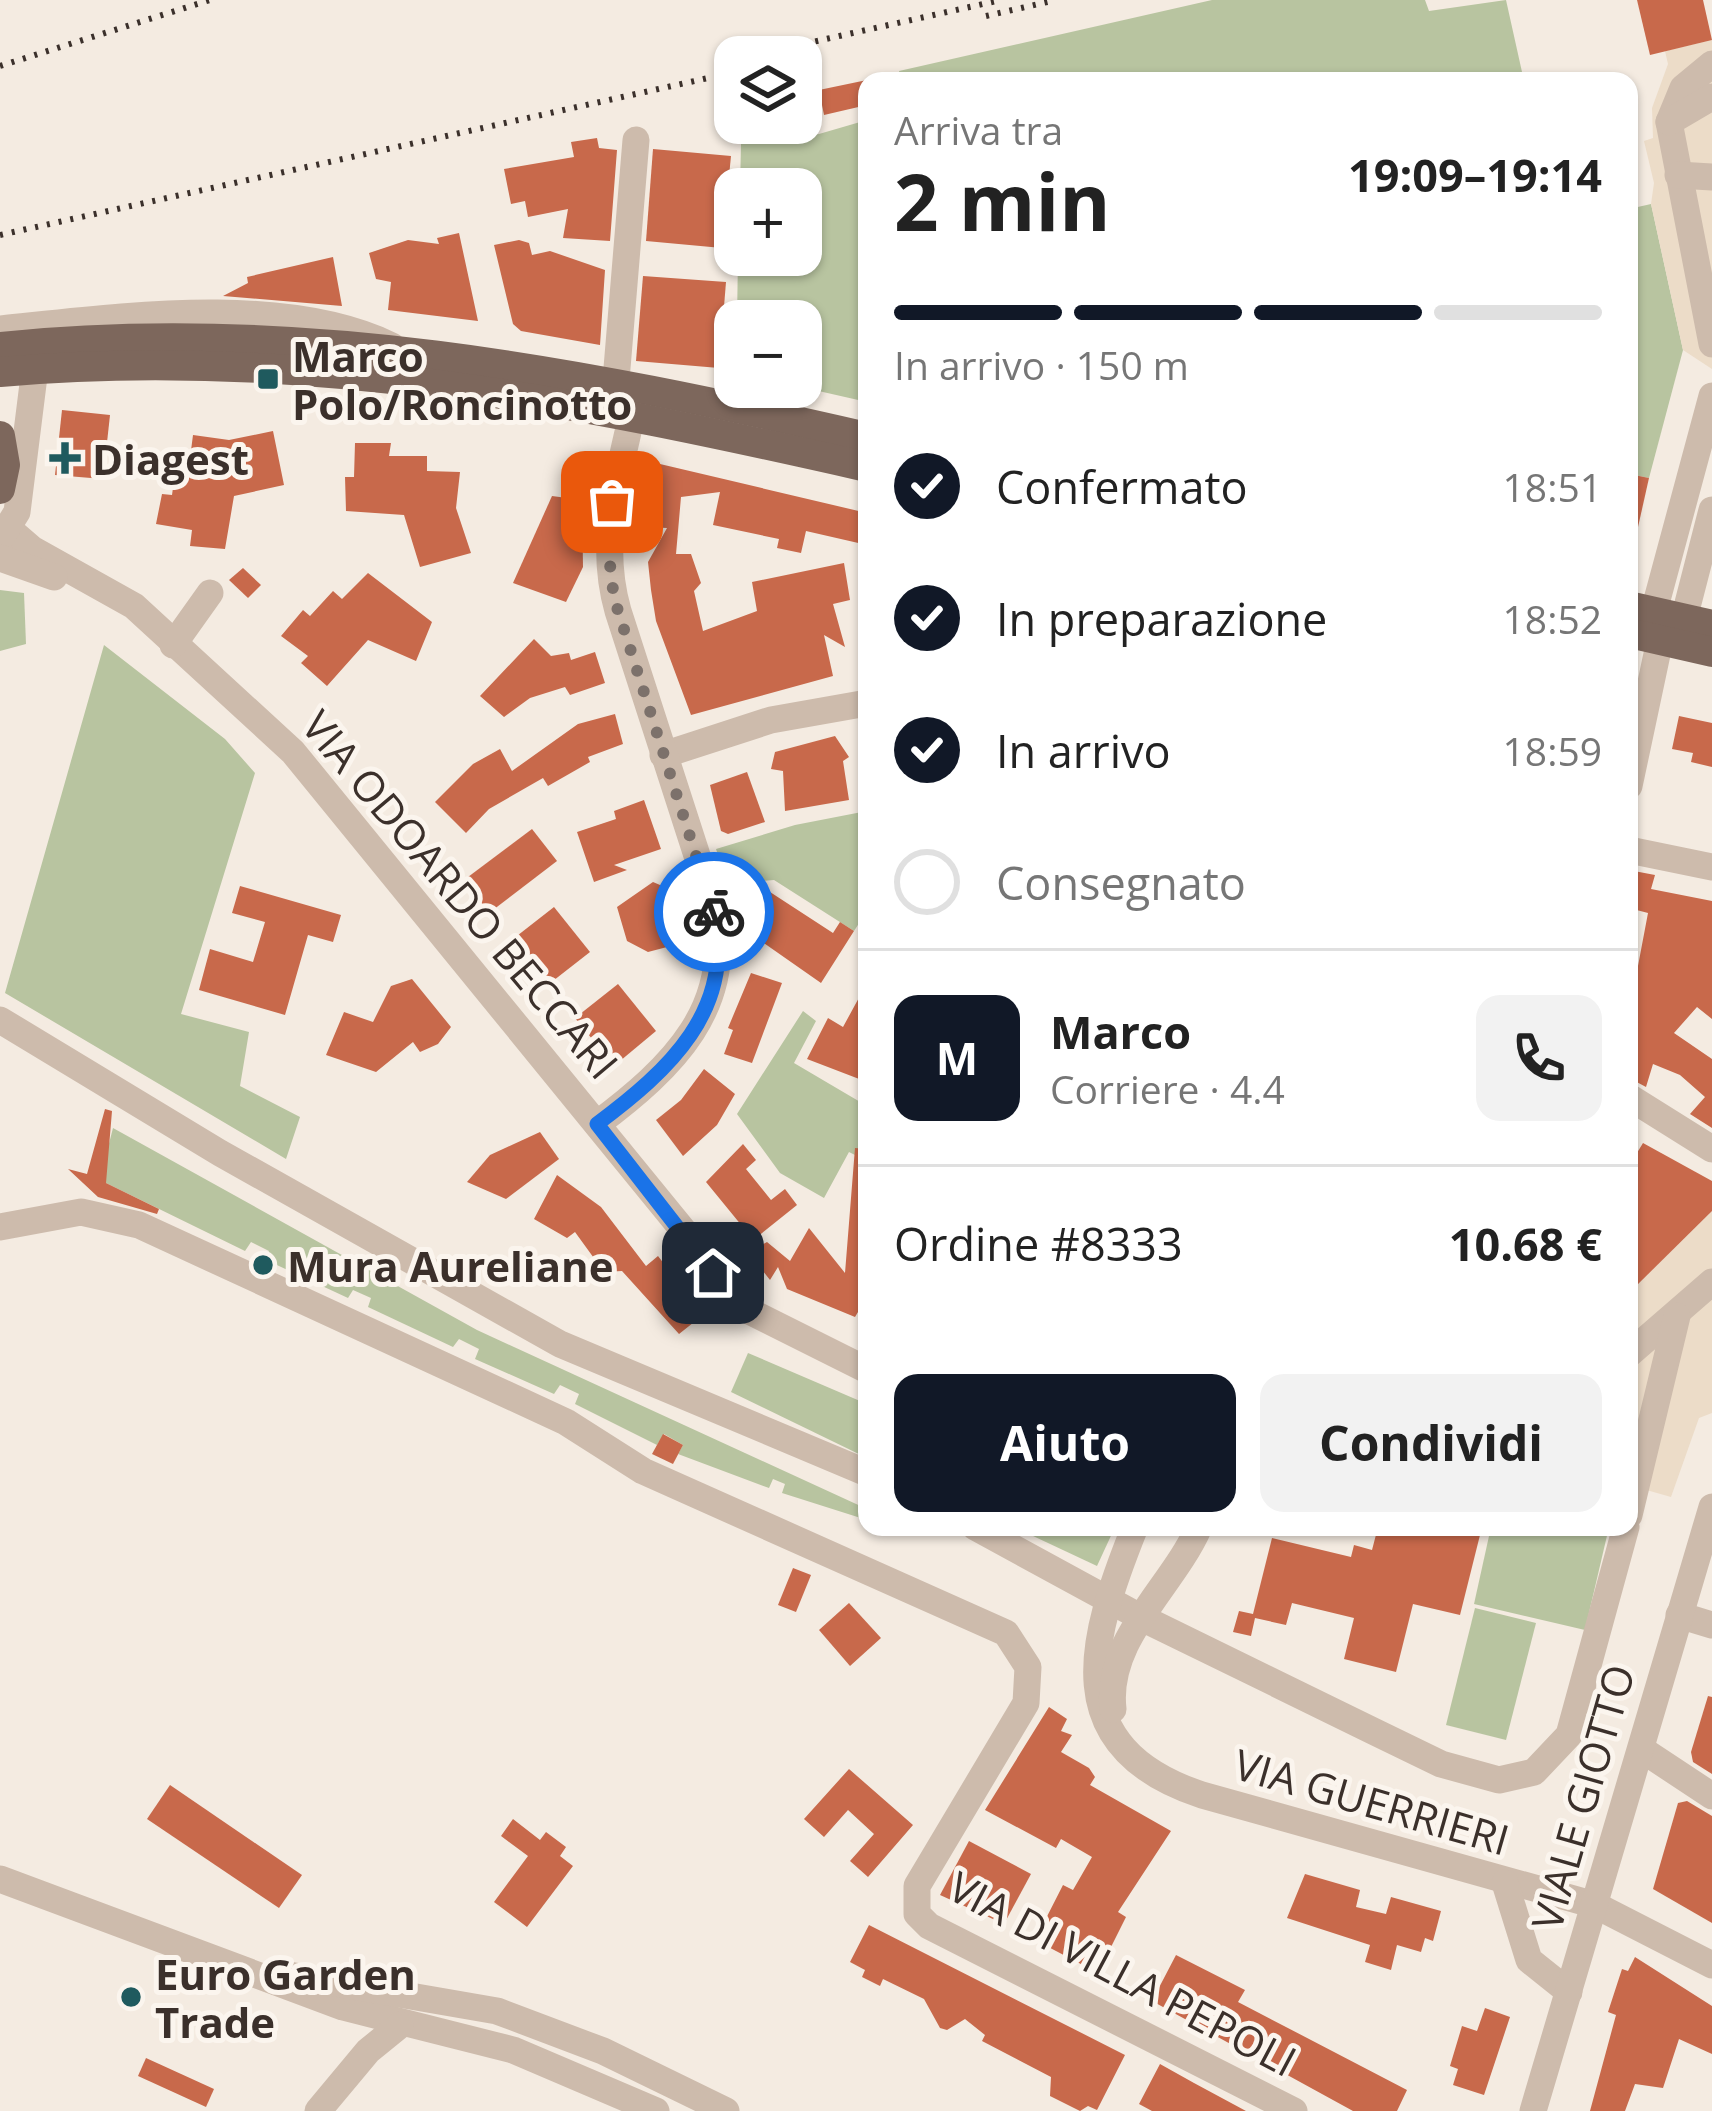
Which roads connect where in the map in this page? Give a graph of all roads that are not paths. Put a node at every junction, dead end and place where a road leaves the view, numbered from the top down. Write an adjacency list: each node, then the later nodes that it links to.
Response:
1 (1712, 64): 3 (street)
2 (1712, 97): 3 (street)
3 (1669, 122): 6 (street)
4 (636, 140): 16 (street)
5 (1712, 177): 6 (street)
6 (1680, 189): 7 (street); 8 (street)
7 (1712, 203)
8 (1703, 257): 11 (street)
9 (208, 327): 10 (street); 13 (main road); 14 (street); 16 (main road)
10 (0, 328)
11 (1711, 333)
12 (0, 347): 13 (main road)
13 (36, 356): 14 (main road); 15 (main road); 24 (street)
14 (223, 364): 18 (main road)
15 (0, 372)
16 (616, 380): 18 (street); 19 (main road)
17 (1712, 396): 28 (street)
18 (632, 414): 21 (main road); 34 (street)
19 (858, 435)
20 (0, 436): 22 (main road)
21 (858, 465)
22 (0, 489)
23 (1712, 510): 28 (street)
24 (5, 534): 27 (street, VIA ODOARDO BECCARI)
25 (0, 557): 27 (street, VIA ODOARDO BECCARI)
26 (210, 592): 30 (street)
27 (141, 614): 30 (street, VIA ODOARDO BECCARI)
28 (1667, 620): 29 (main road); 31 (main road); 33 (street)
29 (1638, 630)
30 (173, 645): 39 (street, VIA ODOARDO BECCARI)
31 (1712, 652)
32 (858, 705): 34 (street)
33 (1638, 746)
34 (663, 755): 39 (street)
35 (1638, 852): 36 (street)
36 (1712, 867)
37 (0, 1019): 47 (street)
38 (1638, 1103): 40 (street)
39 (597, 1124): 45 (street, VIA ODOARDO BECCARI)
40 (1712, 1150)
41 (0, 1227): 70 (street, VIA DI VILLA PEPOLI)
42 (1712, 1282): 43 (street)
43 (1677, 1316): 44 (street); 46 (street)
44 (1638, 1347)
45 (858, 1357)
46 (1638, 1444)
47 (858, 1469)
48 (1712, 1507): 54 (street, VIALE GIOTTO)
49 (991, 1536): 53 (street)
50 (1132, 1536): 53 (street, VIA GUERRIERI)
51 (1193, 1536): 55 (street)
52 (1624, 1536): 55 (street)
53 (1108, 1598): 55 (street); 58 (street, VIA GUERRIERI)
54 (1678, 1615): 56 (street); 57 (street, VIALE GIOTTO)
55 (1142, 1618): 58 (street)
56 (1712, 1624)
57 (1641, 1749): 59 (street); 62 (street, VIALE GIOTTO)
58 (1136, 1756): 61 (street, VIA GUERRIERI)
59 (1712, 1796)
60 (0, 1879): 64 (street)
61 (1505, 1883): 62 (street, VIA GUERRIERI); 65 (street)
62 (1595, 1905): 63 (street, VIA GUERRIERI); 65 (street, VIALE GIOTTO)
63 (1712, 1965)
64 (244, 1967): 66 (street); 69 (street)
65 (1569, 1992): 71 (street, VIALE GIOTTO)
66 (400, 2025): 67 (street); 68 (street)
67 (318, 2111)
68 (656, 2111)
69 (726, 2111)
70 (1294, 2111)
71 (1533, 2111)

